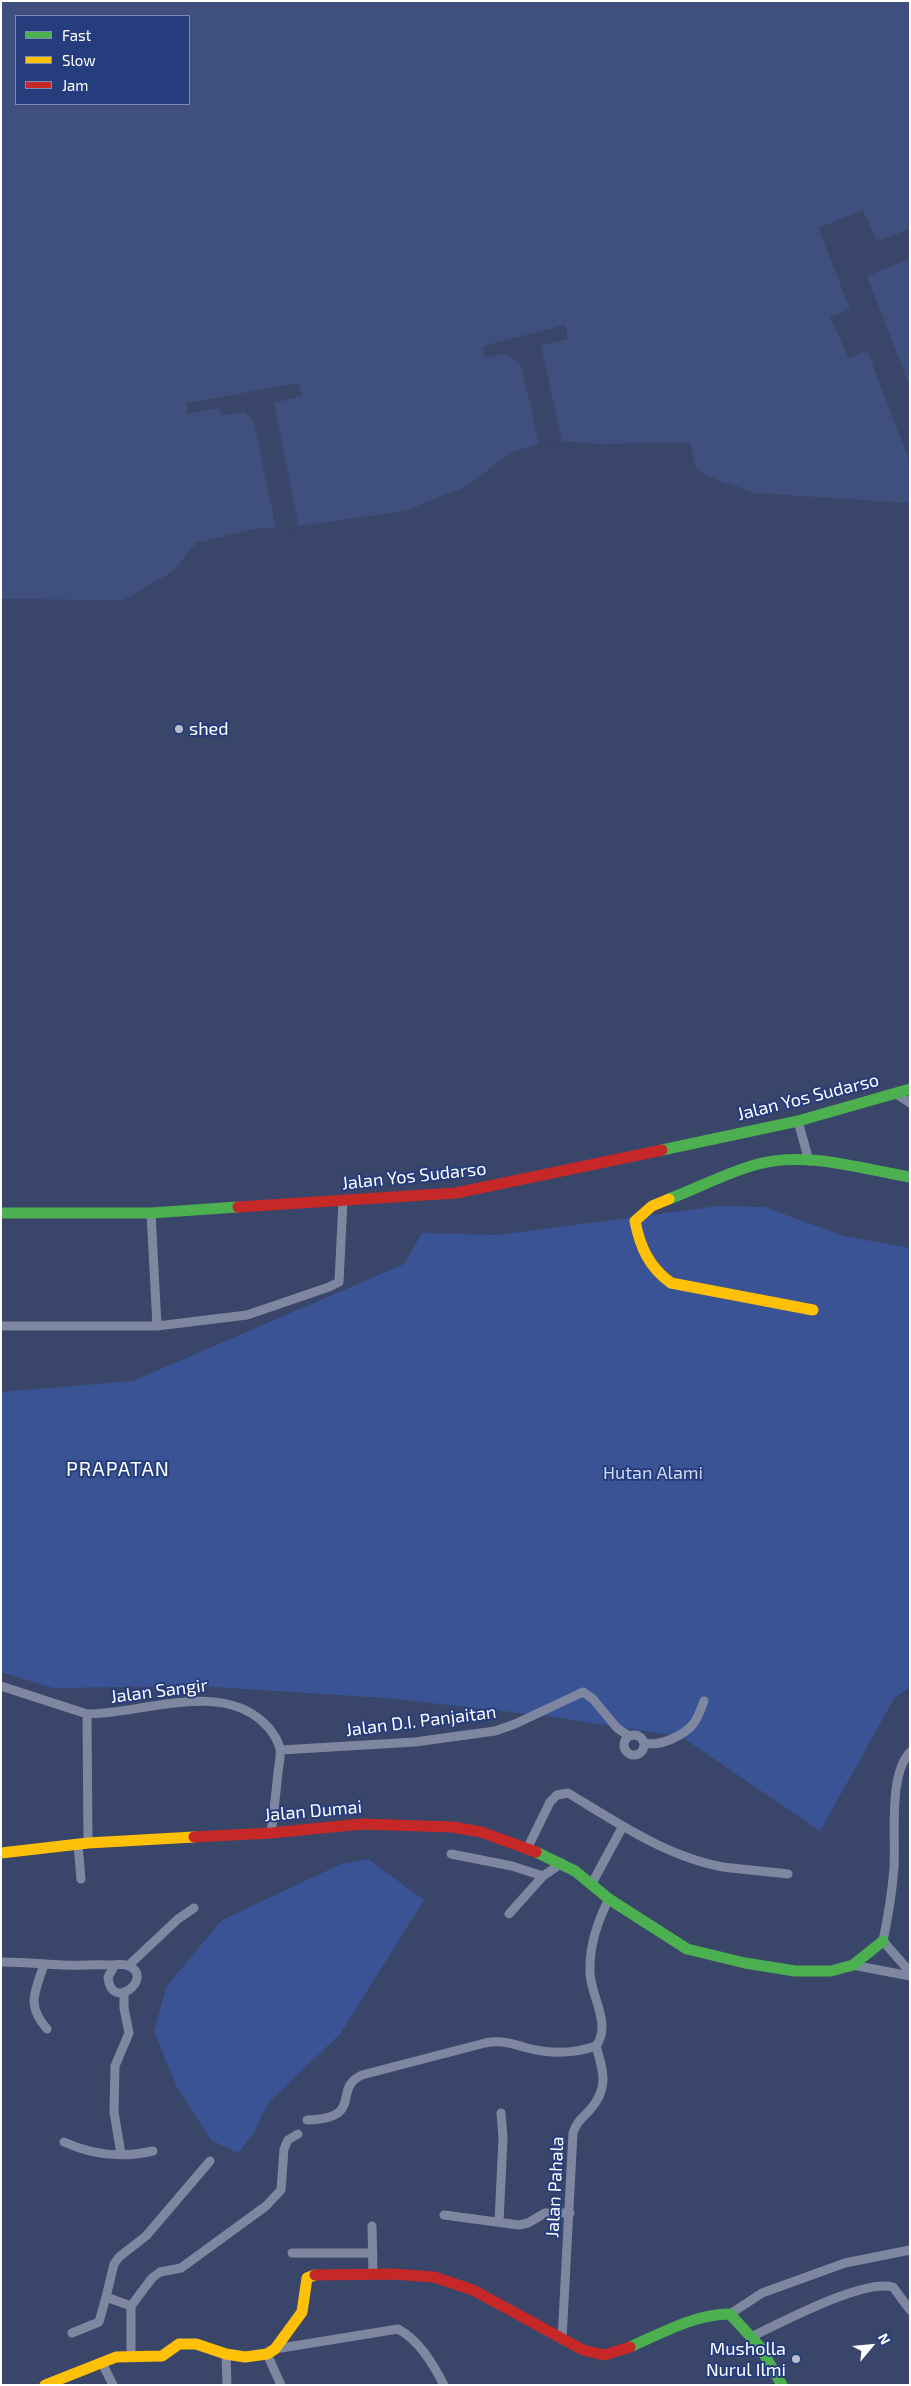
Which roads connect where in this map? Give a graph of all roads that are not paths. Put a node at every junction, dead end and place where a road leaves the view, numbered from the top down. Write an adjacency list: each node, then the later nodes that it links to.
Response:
1 (910, 1090): 2 (street, Jalan Yos Sudarso)
2 (895, 1093): 3 (street); 4 (street, Jalan Yos Sudarso)
3 (910, 1103)
4 (798, 1121): 5 (street); 7 (street, Jalan Yos Sudarso)
5 (809, 1161): 6 (street); 10 (street)
6 (910, 1177)
7 (343, 1201): 9 (street, Jalan Yos Sudarso); 12 (street)
8 (1, 1213): 9 (street, Jalan Yos Sudarso)
9 (151, 1213): 12 (street)
10 (812, 1310)
11 (1, 1326): 12 (street)
12 (157, 1326)
13 (1, 1686): 15 (street, Jalan Sangir)
14 (704, 1701): 17 (street)
15 (87, 1714): 18 (street, Jalan Sangir); 22 (street, Jalan Sangir)
16 (629, 1736): 17 (street); 17 (street); 18 (street, Jalan D.I. Panjaitan)
17 (645, 1743)
18 (280, 1750): 21 (street)
19 (910, 1752): 34 (street)
20 (623, 1826): 23 (street); 27 (street); 30 (street)
21 (272, 1833): 22 (street, Jalan Dumai); 23 (street, Jalan Dumai)
22 (83, 1844): 24 (street, Jalan Dumai); 29 (street, Jalan Sangir)
23 (528, 1847): 26 (street, Jalan Dumai)
24 (1, 1853)
25 (451, 1854): 28 (street)
26 (562, 1863): 28 (street); 30 (street, Jalan Dumai)
27 (788, 1874)
28 (542, 1876): 33 (street)
29 (81, 1879)
30 (591, 1885): 31 (street, Jalan Dumai)
31 (609, 1899): 38 (street, Jalan Dumai); 43 (street)
32 (194, 1908): 39 (street)
33 (509, 1914)
34 (883, 1941): 38 (street); 40 (street)
35 (1, 1962): 36 (street)
36 (44, 1964): 37 (street); 42 (street)
37 (115, 1965): 39 (street); 41 (street)
38 (853, 1965): 40 (street)
39 (128, 1966): 41 (street)
40 (910, 1974)
41 (124, 1993): 49 (street)
42 (47, 2029)
43 (596, 2046): 45 (street); 51 (street, Jalan Pahala)
44 (501, 2113): 53 (street)
45 (307, 2120)
46 (298, 2134): 60 (street)
47 (64, 2142): 49 (street)
48 (153, 2151): 49 (street)
49 (121, 2154)
50 (210, 2161): 59 (street)
51 (570, 2213): 53 (street); 65 (street, Jalan Pahala)
52 (444, 2215): 53 (street)
53 (499, 2222)
54 (372, 2226): 57 (street)
55 (910, 2250): 62 (street)
56 (292, 2253): 57 (street)
57 (373, 2253): 58 (street)
58 (373, 2274): 65 (street); 66 (street)
59 (106, 2296): 60 (street); 63 (street)
60 (131, 2306): 68 (street)
61 (910, 2310): 64 (street)
62 (732, 2312): 64 (street); 65 (street)
63 (72, 2333)
64 (756, 2335): 75 (street)
65 (562, 2340)
66 (271, 2352): 67 (street); 73 (street); 74 (street)
67 (226, 2354): 68 (street); 72 (street)
68 (131, 2356): 69 (street)
69 (102, 2363): 70 (street); 71 (street)
70 (45, 2385)
71 (113, 2385)
72 (227, 2385)
73 (281, 2385)
74 (444, 2385)
75 (782, 2385)

